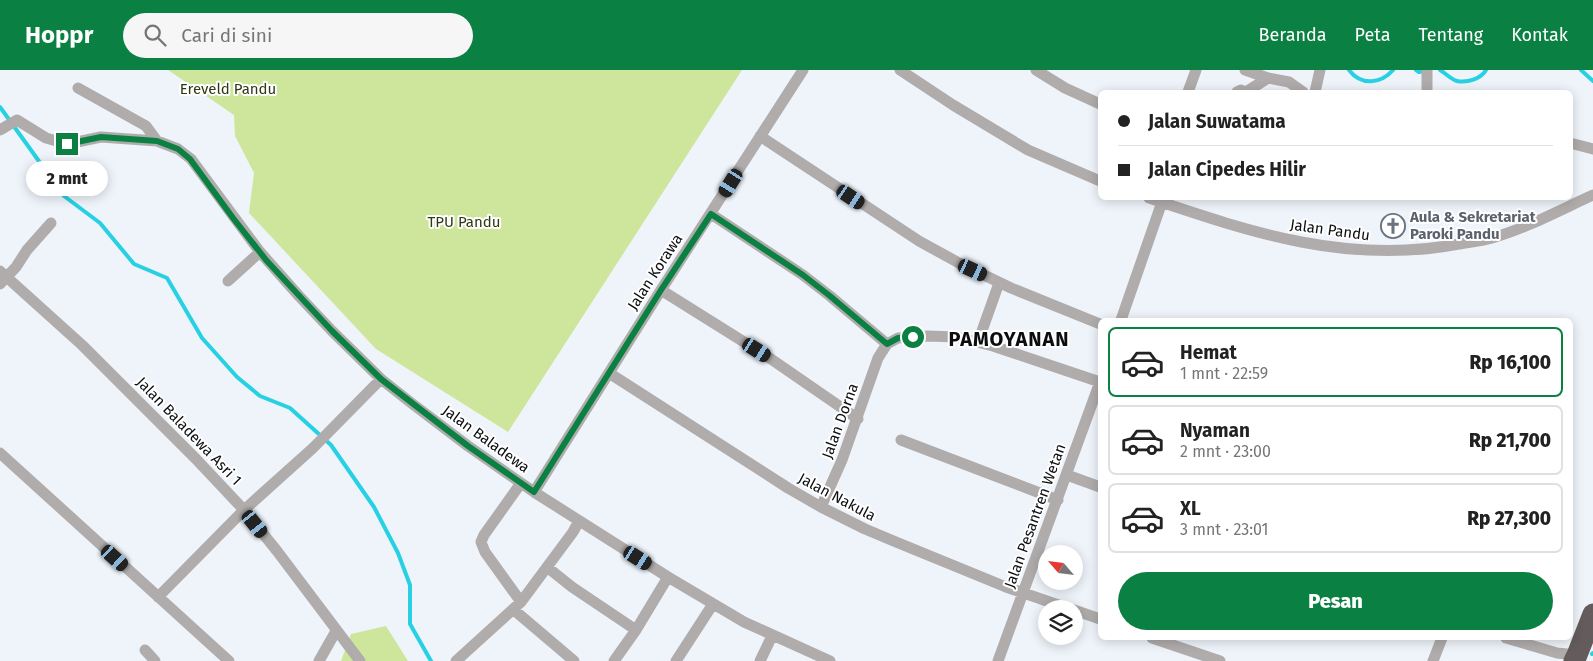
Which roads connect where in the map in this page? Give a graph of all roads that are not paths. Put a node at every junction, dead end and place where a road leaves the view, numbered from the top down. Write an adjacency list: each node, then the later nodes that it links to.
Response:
1 (803, 70): 17 (street, Jalan Korawa)
2 (900, 70): 21 (street)
3 (1036, 70): 15 (street)
4 (1196, 70): 10 (street)
5 (1245, 70): 8 (street)
6 (1320, 70): 13 (street)
7 (1427, 71): 14 (street)
8 (1269, 75): 11 (street); 12 (street)
9 (78, 88): 18 (street)
10 (1189, 90)
11 (1249, 90)
12 (1300, 90)
13 (1315, 90)
14 (1427, 90)
15 (1098, 103)
16 (0, 130): 18 (street)
17 (760, 136): 26 (street, Jalan Korawa); 31 (street)
18 (157, 141): 28 (street, Jalan Baladewa)
19 (1573, 144): 20 (street)
20 (1593, 149)
21 (1098, 180)
22 (1593, 195): 25 (street, Jalan Pandu)
23 (1156, 200): 25 (street, Jalan Pandu)
24 (1168, 200): 25 (street)
25 (1162, 202): 33 (street)
26 (711, 214): 32 (street, Jalan Korawa); 36 (street)
27 (51, 222): 29 (street)
28 (260, 252): 30 (street); 38 (street, Jalan Baladewa)
29 (2, 277): 50 (street, Jalan Baladewa Asri 1)
30 (228, 281)
31 (999, 283): 34 (street); 35 (street)
32 (661, 290): 37 (street, Jalan Korawa); 41 (street)
33 (1122, 318)
34 (1098, 323)
35 (978, 342): 36 (street); 39 (street)
36 (887, 344): 41 (street, Jalan Dorna)
37 (609, 373): 47 (street, Jalan Korawa); 49 (street, Jalan Nakula)
38 (381, 379): 45 (street, Jalan Baladewa); 50 (street)
39 (1098, 381)
40 (1098, 388): 44 (street, Jalan Pesantren Wetan)
41 (858, 419): 49 (street, Jalan Dorna)
42 (901, 440): 48 (street)
43 (0, 453): 55 (street)
44 (1067, 475): 46 (street); 48 (street, Jalan Pesantren Wetan)
45 (521, 483): 47 (street, Jalan Baladewa); 58 (street)
46 (1098, 487)
47 (534, 492): 51 (street, Jalan Baladewa)
48 (1058, 500): 54 (street, Jalan Pesantren Wetan)
49 (821, 507): 54 (street, Jalan Nakula)
50 (244, 510): 55 (street); 63 (street, Jalan Baladewa Asri 1)
51 (579, 521): 52 (street); 53 (street, Jalan Baladewa)
52 (547, 567): 58 (street); 62 (street)
53 (668, 577): 57 (street, Jalan Baladewa); 62 (street)
54 (1023, 593): 56 (street, Jalan Nakula); 80 (street, Jalan Pesantren Wetan)
55 (158, 597): 71 (street)
56 (1044, 600)
57 (713, 604): 64 (street, Jalan Baladewa); 77 (street)
58 (517, 606): 74 (street); 75 (street)
59 (1083, 613): 61 (street)
60 (1593, 614): 69 (highway)
61 (1098, 618)
62 (636, 630): 76 (street)
63 (336, 631): 72 (street); 73 (street, Jalan Baladewa Asri 1)
64 (772, 636): 78 (street); 79 (street, Jalan Baladewa)
65 (1158, 640): 81 (street)
66 (1441, 640): 82 (street)
67 (1513, 640): 69 (street)
68 (145, 650): 70 (street)
69 (1576, 658)
70 (156, 661)
71 (228, 661)
72 (319, 661)
73 (360, 661)
74 (456, 661)
75 (574, 661)
76 (614, 661)
77 (676, 661)
78 (760, 661)
79 (830, 661)
80 (998, 661)
81 (1220, 661)
82 (1433, 661)

